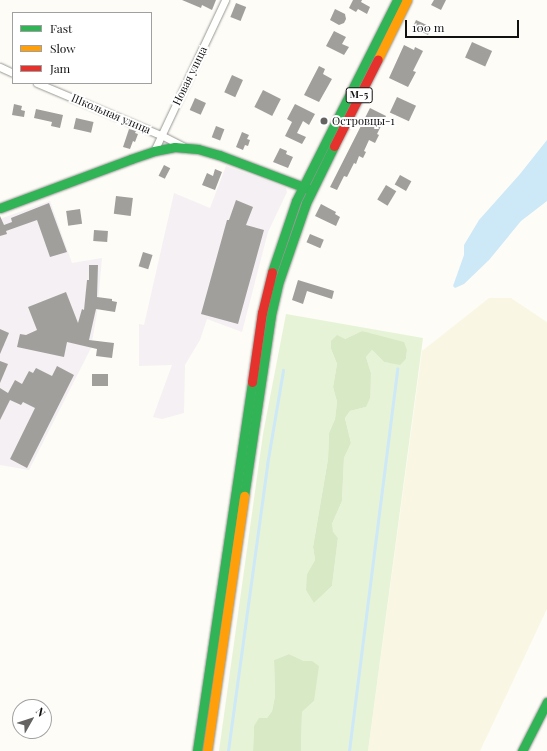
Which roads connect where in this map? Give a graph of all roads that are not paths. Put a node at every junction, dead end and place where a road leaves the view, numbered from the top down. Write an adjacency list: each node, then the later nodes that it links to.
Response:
1 (225, 0): 7 (street, Новая улица)
2 (397, 0): 10 (main road, М-5)
3 (407, 0): 10 (main road, М-5)
4 (0, 67): 5 (street)
5 (12, 73)
6 (39, 84): 7 (street, Школьная улица)
7 (161, 135): 8 (street, Школьная улица); 9 (street, Новая улица)
8 (185, 147): 9 (main road); 10 (main road)
9 (154, 151): 11 (main road)
10 (307, 188): 13 (main road); 14 (main road)
11 (0, 208)
12 (547, 702): 15 (main road)
13 (197, 751)
14 (207, 751)
15 (522, 751)

